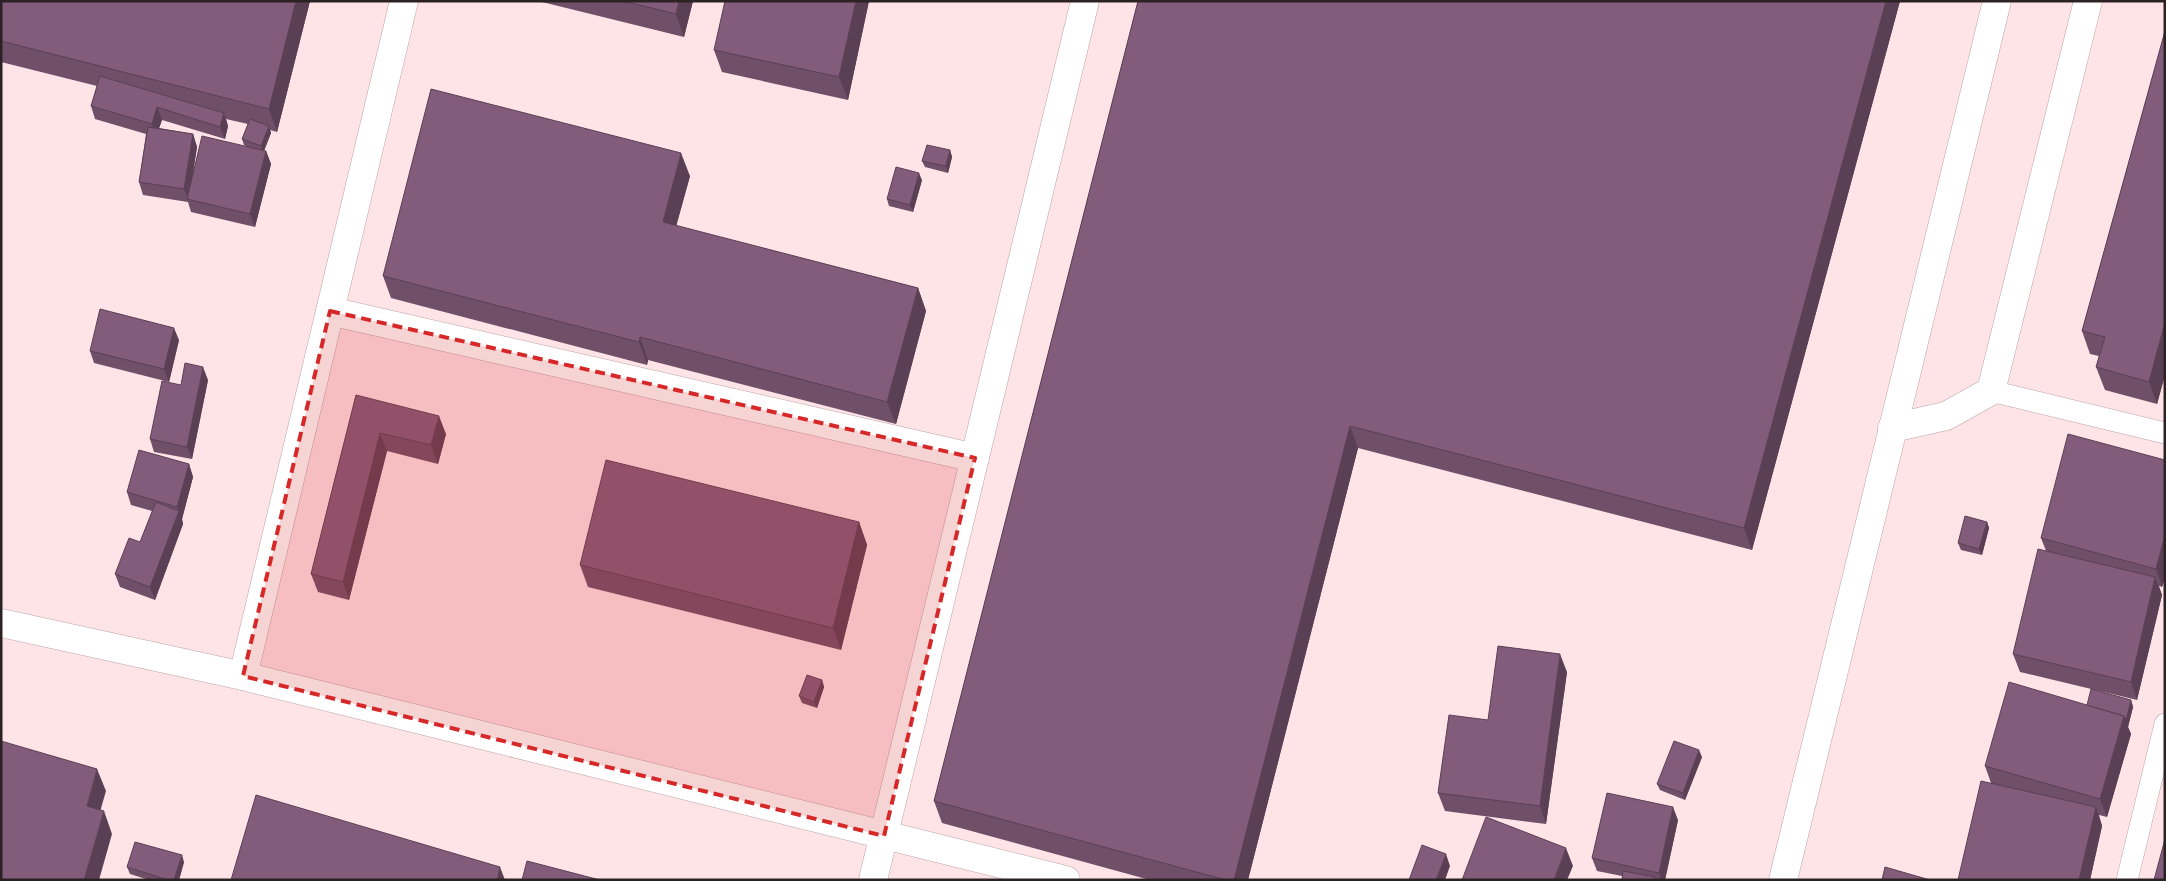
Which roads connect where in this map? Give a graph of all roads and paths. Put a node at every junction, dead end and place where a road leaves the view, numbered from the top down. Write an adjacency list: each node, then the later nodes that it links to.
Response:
1 (404, 1): 5 (street)
2 (1085, 1): 9 (street)
3 (1997, 1): 7 (street)
4 (2088, 1): 6 (street)
5 (330, 311): 9 (street); 11 (street)
6 (1991, 391): 7 (street); 8 (lane)
7 (1892, 428): 16 (street)
8 (2165, 433)
9 (975, 458): 13 (street)
10 (1, 623): 11 (street)
11 (243, 676): 13 (street)
12 (2165, 724): 17 (lane)
13 (884, 836): 14 (street); 15 (street)
14 (873, 880)
15 (1066, 880)
16 (1783, 880)
17 (2127, 880)

